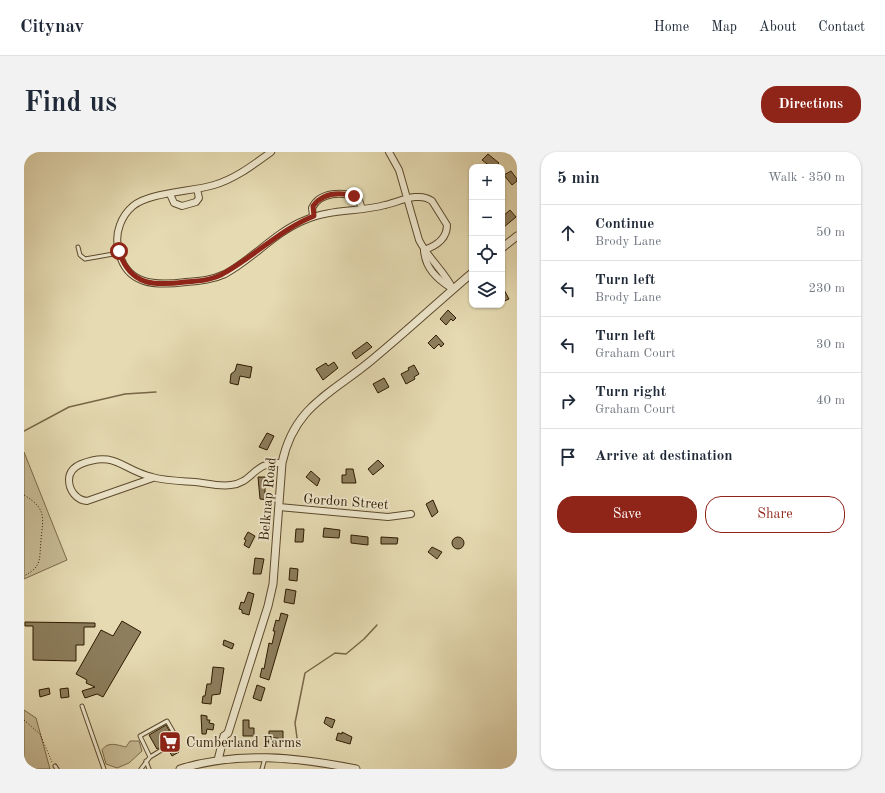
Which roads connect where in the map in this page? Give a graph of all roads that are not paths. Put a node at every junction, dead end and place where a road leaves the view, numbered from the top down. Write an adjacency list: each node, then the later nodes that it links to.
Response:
1 (271, 152): 3 (street)
2 (389, 152): 5 (street)
3 (197, 189): 4 (street); 4 (street)
4 (170, 194): 12 (street)
5 (407, 200): 6 (street); 11 (street); 11 (street)
6 (362, 209): 7 (street); 7 (street)
7 (314, 216): 12 (street)
8 (517, 236): 9 (street)
9 (505, 246)
10 (78, 247): 12 (lane)
11 (424, 250): 14 (street)
12 (119, 253)
13 (469, 276): 14 (street, Belknap Road)
14 (453, 289): 15 (street, Belknap Road)
15 (282, 463): 16 (street); 17 (street, Belknap Road)
16 (153, 478): 16 (street)
17 (279, 507): 18 (street, Gordon Street); 22 (street, Belknap Road)
18 (411, 514)
19 (82, 706): 24 (lane)
20 (150, 757): 20 (lane); 23 (lane)
21 (265, 758): 22 (street); 28 (lane); 29 (street)
22 (218, 760): 27 (street)
23 (146, 761): 25 (lane); 26 (lane)
24 (104, 769)
25 (141, 769)
26 (149, 769)
27 (180, 769)
28 (262, 769)
29 (356, 769)

